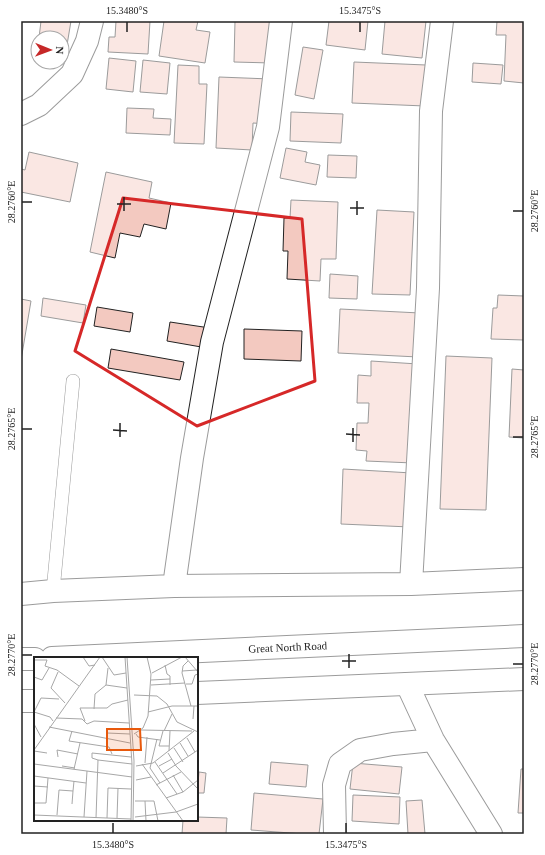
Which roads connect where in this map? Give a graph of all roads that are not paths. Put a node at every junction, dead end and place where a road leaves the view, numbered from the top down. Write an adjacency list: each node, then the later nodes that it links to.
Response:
1 (92, 21): 4 (street)
2 (282, 21): 8 (street)
3 (442, 21): 7 (street)
4 (21, 114)
5 (73, 381): 9 (lane)
6 (524, 579): 7 (street)
7 (411, 584): 8 (street)
8 (174, 586): 9 (street)
9 (53, 591): 10 (street)
10 (21, 594)
11 (524, 636): 12 (street, Great North Road)
12 (73, 657)
13 (21, 659): 14 (street)
14 (34, 659)
15 (524, 679): 16 (street)
16 (407, 684): 17 (street); 20 (street)
17 (198, 693)
18 (34, 700): 19 (street)
19 (21, 701)
20 (433, 740): 21 (street); 22 (street)
21 (335, 834)
22 (490, 834)

